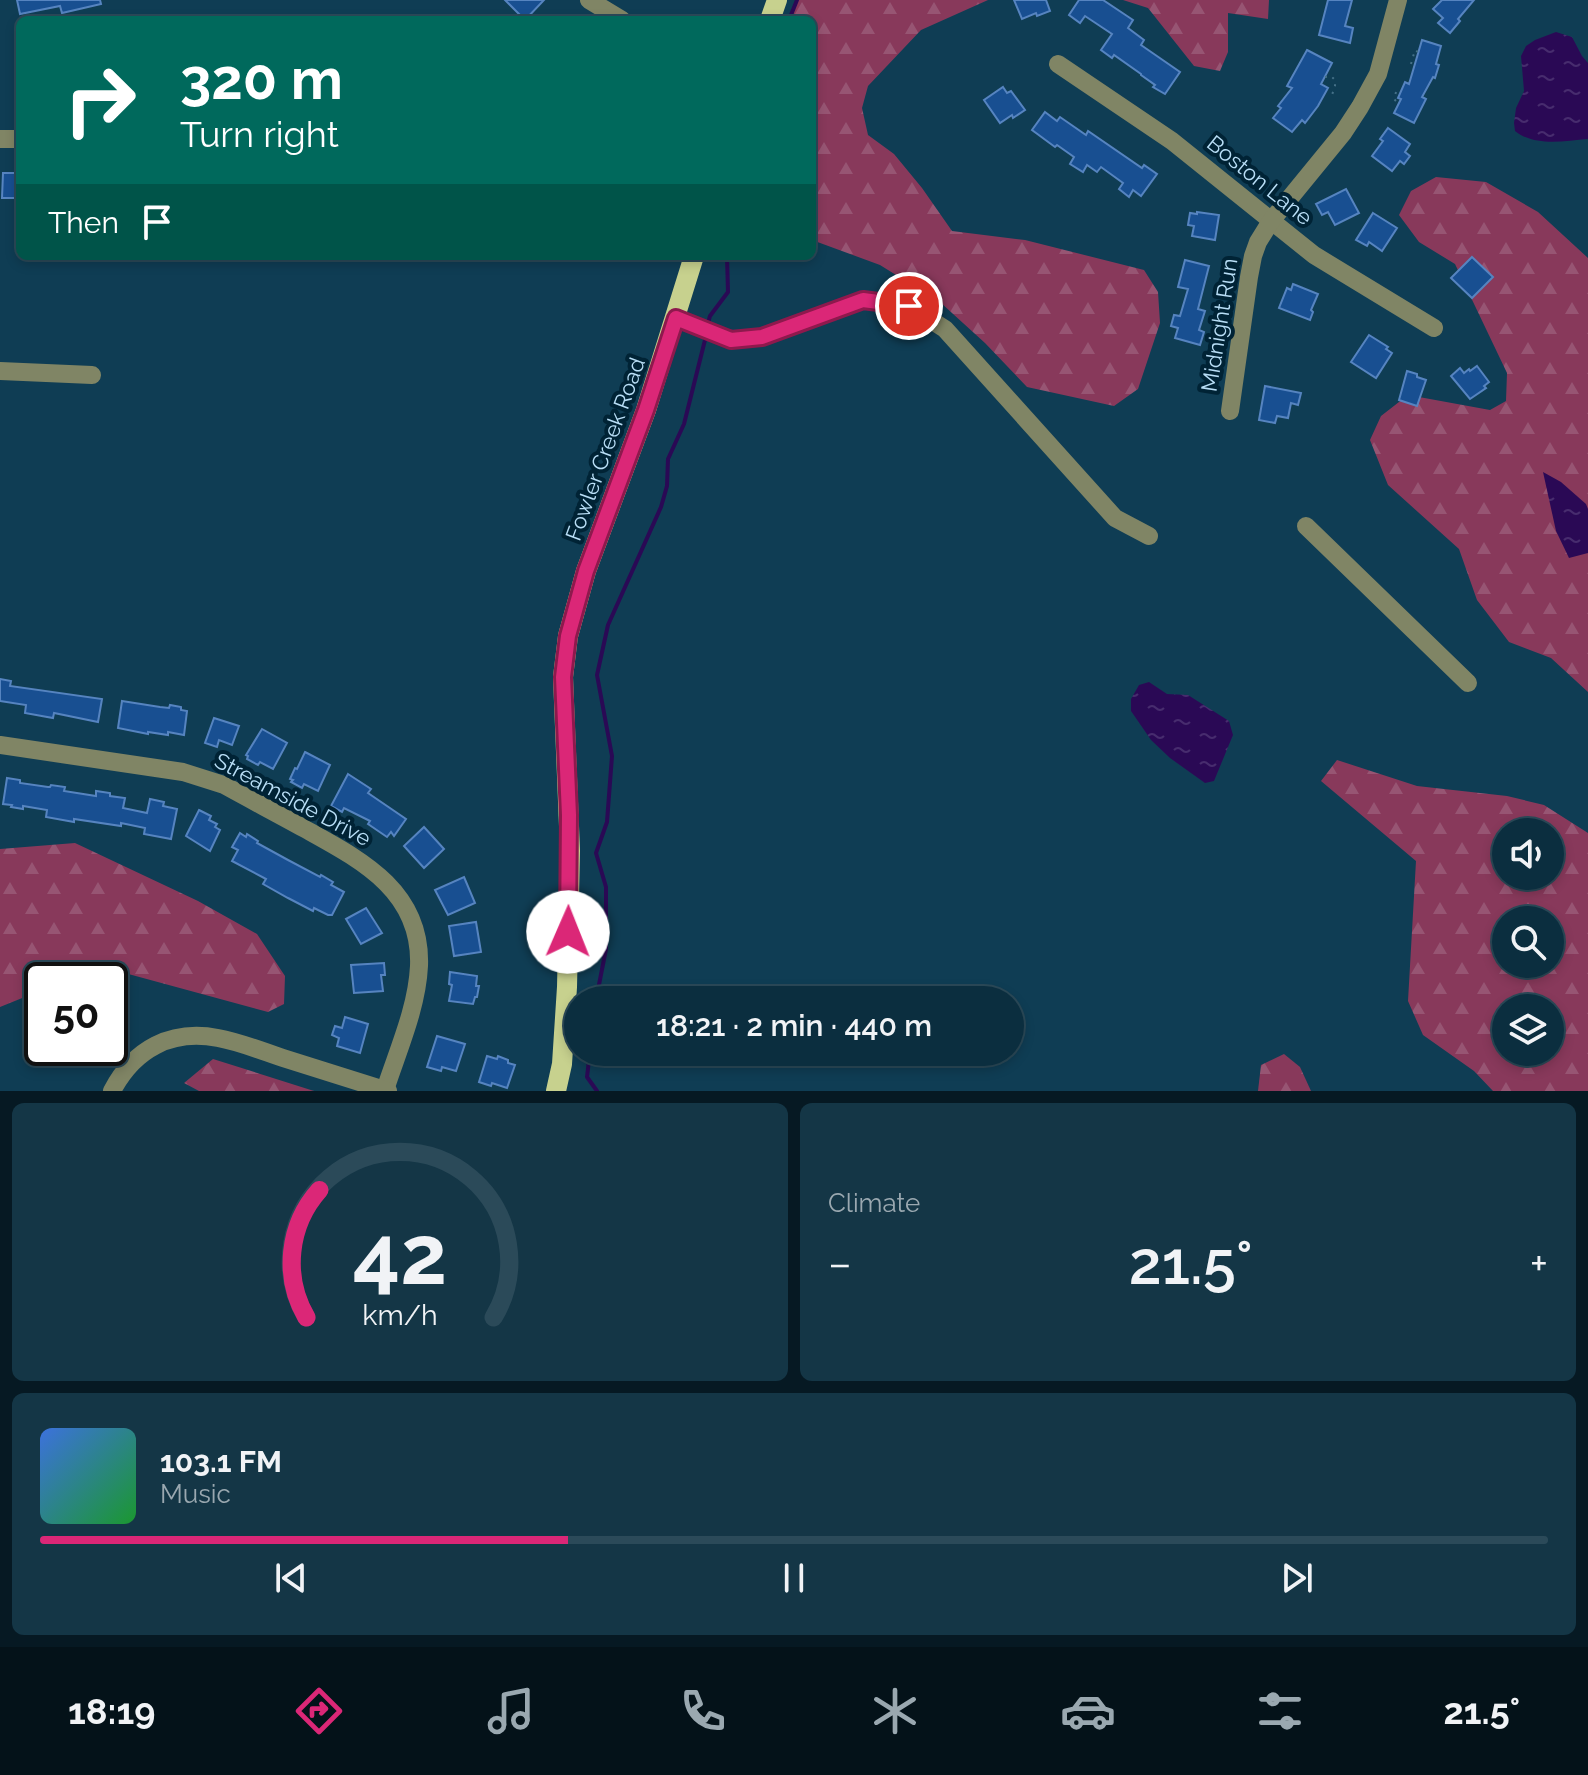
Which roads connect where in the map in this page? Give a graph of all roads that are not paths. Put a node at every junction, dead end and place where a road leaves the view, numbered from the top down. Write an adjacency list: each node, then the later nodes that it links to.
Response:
1 (589, 0): 3 (street)
2 (1398, 0): 5 (street, Midnight Run)
3 (615, 16)
4 (1058, 64): 5 (street, Boston Lane)
5 (1271, 221): 8 (street, Boston Lane); 11 (street, Midnight Run)
6 (693, 260): 7 (main road, Fowler Creek Road)
7 (676, 318): 13 (street); 18 (main road, Fowler Creek Road)
8 (1434, 328)
9 (0, 371): 10 (street)
10 (92, 375)
11 (1230, 411)
12 (1306, 526): 14 (street)
13 (1149, 536)
14 (1468, 683)
15 (0, 745): 16 (street, Streamside Drive)
16 (386, 1090): 17 (street)
17 (112, 1091)
18 (556, 1091)

